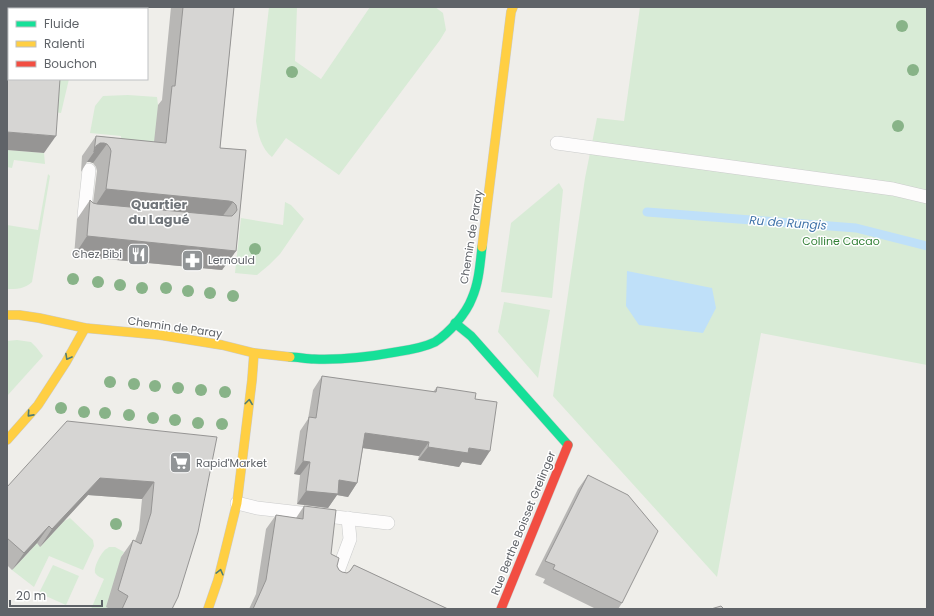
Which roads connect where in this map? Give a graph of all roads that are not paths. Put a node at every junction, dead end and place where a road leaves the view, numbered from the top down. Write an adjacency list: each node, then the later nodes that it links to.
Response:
1 (513, 7): 7 (street, Chemin de Paray)
2 (557, 143): 4 (lane)
3 (89, 170): 5 (lane)
4 (927, 197)
5 (107, 218)
6 (7, 315): 8 (street, Chemin de Paray)
7 (455, 322): 9 (street, Chemin de Paray); 16 (street, Rue Berthe Boisset Grelinger)
8 (84, 328): 9 (street, Chemin de Paray); 10 (street, one-way to 10)
9 (254, 354): 11 (street, one-way to 9)
10 (7, 440)
11 (237, 503): 12 (lane); 15 (street, one-way to 11)
12 (348, 518): 13 (lane); 14 (lane)
13 (388, 523)
14 (335, 579)
15 (208, 609)
16 (501, 609)

